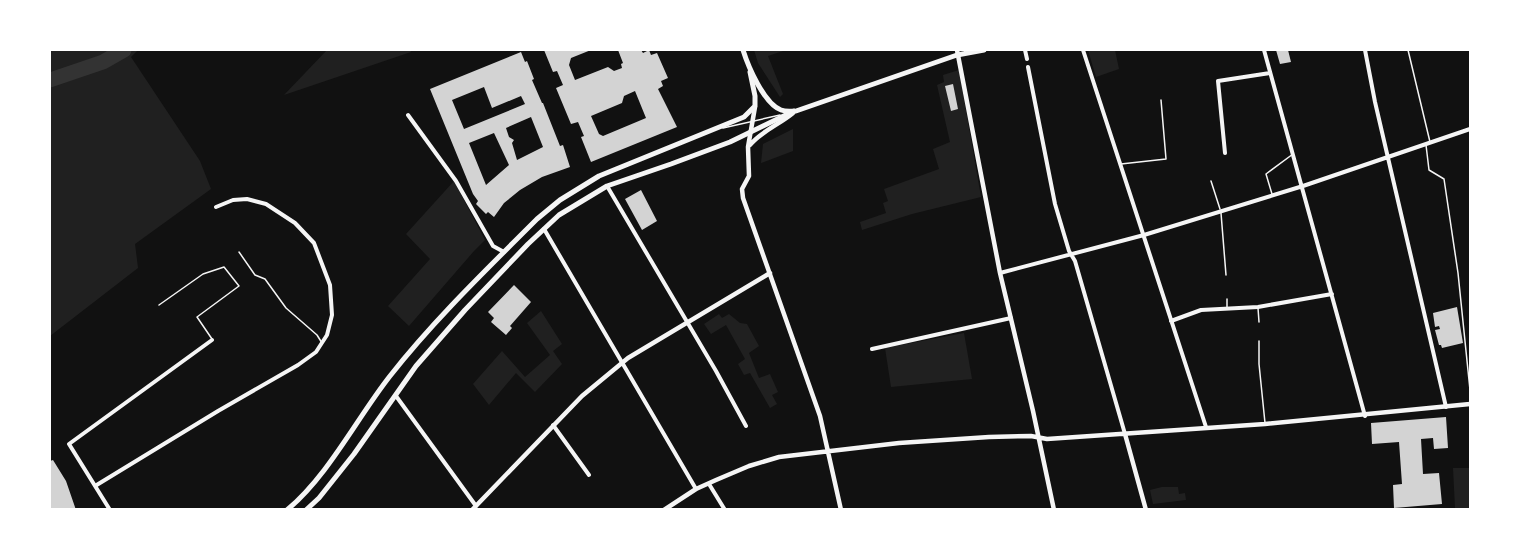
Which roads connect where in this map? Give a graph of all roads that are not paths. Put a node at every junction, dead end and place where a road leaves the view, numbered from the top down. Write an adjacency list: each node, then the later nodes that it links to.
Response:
1 (742, 50): 11 (main road)
2 (984, 50): 8 (main road)
3 (1025, 50): 9 (street)
4 (1083, 50): 26 (street)
5 (1264, 50): 12 (street)
6 (1365, 50): 25 (street)
7 (1408, 50): 21 (lane)
8 (957, 52): 15 (main road); 41 (street)
9 (1027, 59)
10 (1028, 67): 38 (street)
11 (750, 71): 14 (main road); 15 (main road)
12 (1270, 73): 23 (street); 24 (street)
13 (1161, 100): 26 (lane)
14 (755, 106): 17 (street); 19 (main road)
15 (796, 111): 17 (lane); 20 (main road); 22 (street)
16 (408, 115): 35 (street)
17 (752, 123): 19 (lane); 20 (street)
18 (1470, 129): 21 (street)
19 (714, 130): 37 (main road)
20 (751, 132): 22 (street); 28 (main road)
21 (1428, 144): 25 (street); 57 (lane)
22 (748, 147): 40 (street)
23 (1225, 153)
24 (1293, 154): 29 (street); 30 (lane)
25 (1388, 157): 29 (street); 60 (street)
26 (1120, 165): 34 (street)
27 (1211, 181): 32 (lane)
28 (607, 186): 33 (main road); 50 (street)
29 (1303, 186): 30 (street); 43 (street)
30 (1272, 195): 32 (street)
31 (216, 207): 54 (street)
32 (1221, 211): 34 (street); 42 (lane)
33 (543, 228): 56 (street); 58 (main road)
34 (1144, 236): 38 (street); 49 (street)
35 (493, 246): 37 (street); 39 (street)
36 (239, 252): 54 (lane)
37 (504, 252): 39 (main road)
38 (1071, 255): 41 (street); 66 (street)
39 (495, 262): 74 (main road)
40 (770, 273): 50 (street); 78 (street)
41 (1000, 273): 48 (street)
42 (1226, 275)
43 (1332, 294): 46 (street); 61 (street)
44 (1227, 299): 47 (lane)
45 (159, 304): 52 (lane)
46 (1258, 307): 47 (street); 51 (lane)
47 (1228, 308): 49 (street)
48 (1011, 318): 55 (street); 67 (street)
49 (1171, 321): 65 (street)
50 (687, 322): 56 (street); 64 (street)
51 (1259, 322)
52 (212, 340): 70 (street)
53 (1259, 341): 62 (lane)
54 (322, 344): 70 (street)
55 (872, 349)
56 (622, 363): 63 (street); 71 (street)
57 (1470, 390)
58 (395, 395): 72 (street); 75 (main road)
59 (1470, 404): 60 (street)
60 (1446, 407): 61 (street)
61 (1365, 416): 62 (street)
62 (1265, 424): 65 (street)
63 (553, 425): 68 (street); 72 (street)
64 (746, 426)
65 (1206, 428): 66 (street)
66 (1125, 434): 67 (street); 80 (street)
67 (1038, 436): 69 (street); 79 (street)
68 (589, 476)
69 (709, 484): 71 (street); 77 (street)
70 (95, 486): 73 (street)
71 (696, 489): 76 (street)
72 (475, 508)
73 (110, 510)
74 (287, 510)
75 (306, 510)
76 (664, 510)
77 (725, 510)
78 (842, 510)
79 (1054, 510)
80 (1146, 510)

